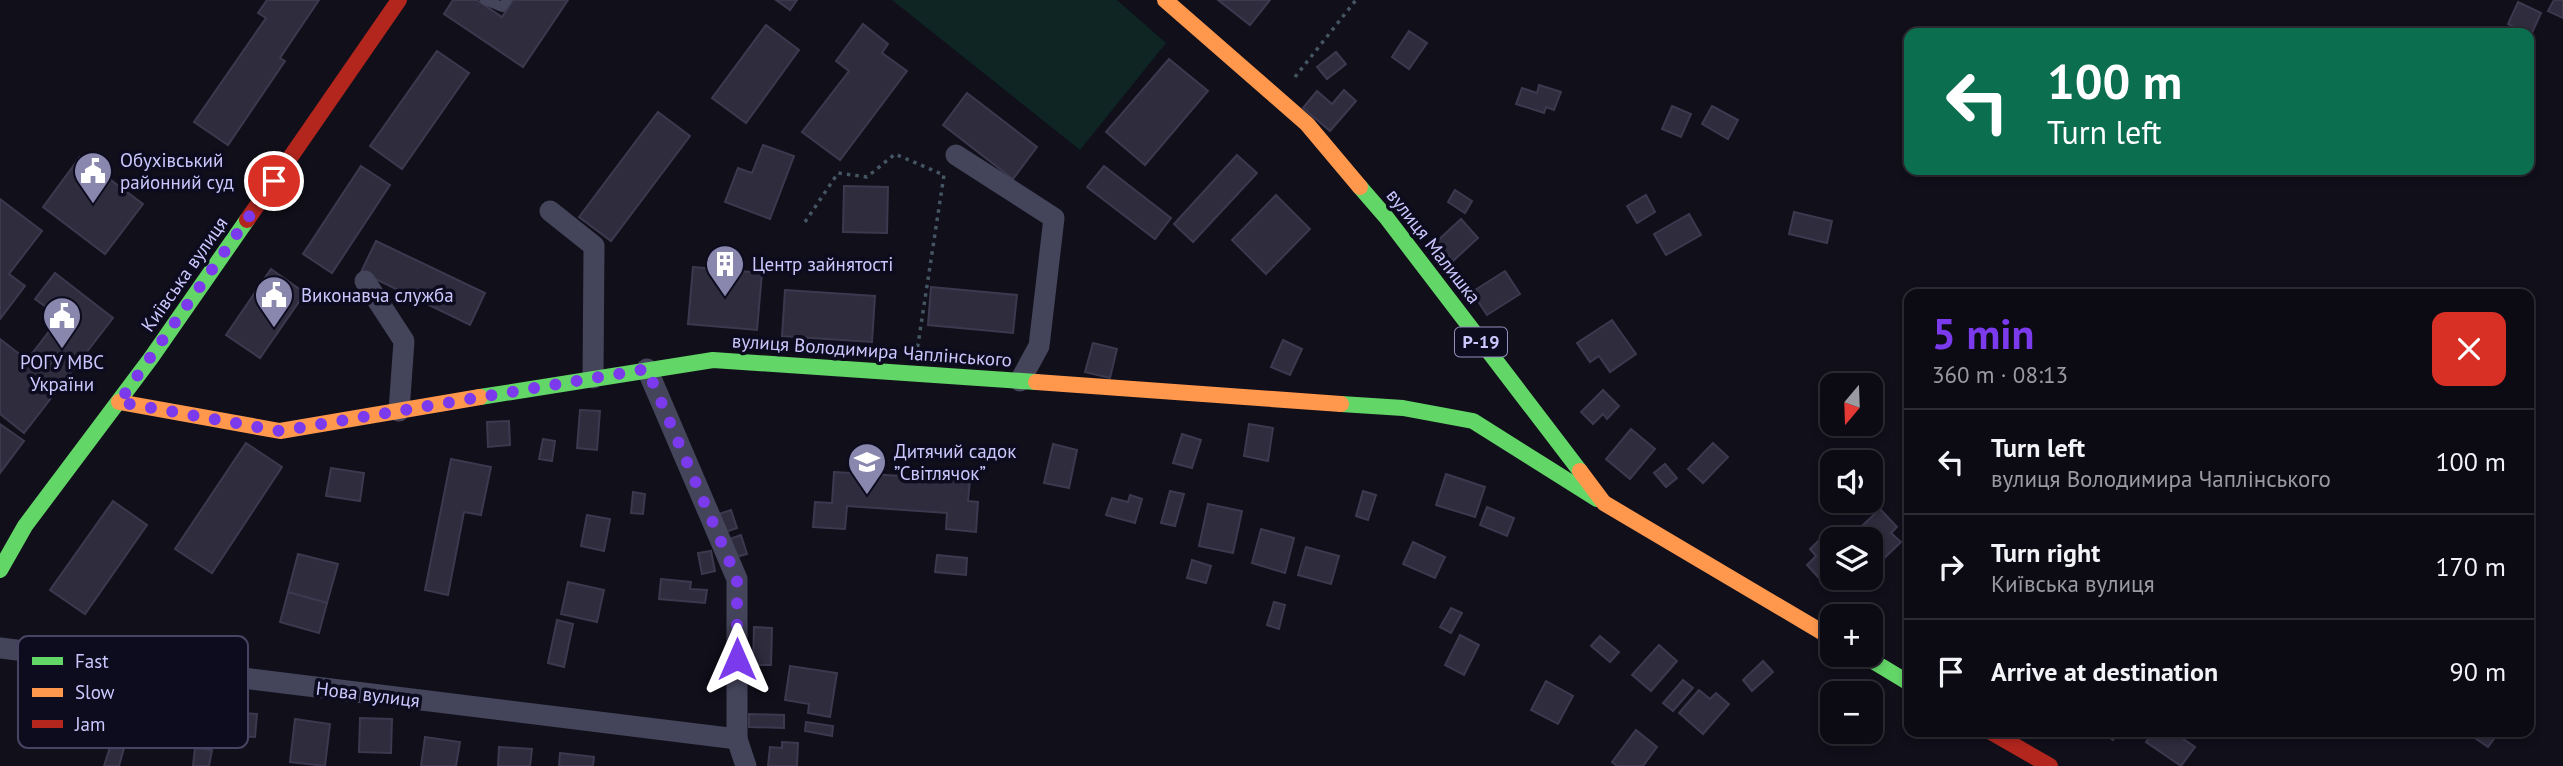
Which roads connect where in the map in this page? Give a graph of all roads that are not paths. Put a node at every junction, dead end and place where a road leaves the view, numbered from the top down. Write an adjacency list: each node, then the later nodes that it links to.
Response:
1 (400, 0): 11 (main road, Київська вулиця)
2 (485, 0): 3 (lane)
3 (506, 0)
4 (1166, 0): 13 (main road, вулиця Малишка / Р-19)
5 (956, 155): 10 (street)
6 (550, 211): 9 (street)
7 (365, 281): 12 (street)
8 (647, 369): 9 (main road, вулиця Володимира Чаплінського); 10 (main road, вулиця Володимира Чаплінського); 22 (street)
9 (593, 378): 12 (main road, вулиця Володимира Чаплінського)
10 (1020, 381): 13 (main road, вулиця Володимира Чаплінського)
11 (119, 402): 12 (main road, вулиця Володимира Чаплінського); 14 (main road, Київська вулиця)
12 (400, 411)
13 (1604, 503): 15 (main road, вулиця Малишка / Р-19)
14 (0, 570)
15 (1820, 631)
16 (0, 649): 17 (street, Нова вулиця)
17 (18, 651)
18 (1883, 667): 20 (main road)
19 (248, 679): 22 (street, Нова вулиця)
20 (1904, 680)
21 (2000, 737): 24 (main road)
22 (737, 739): 23 (street)
23 (746, 766)
24 (2050, 766)

